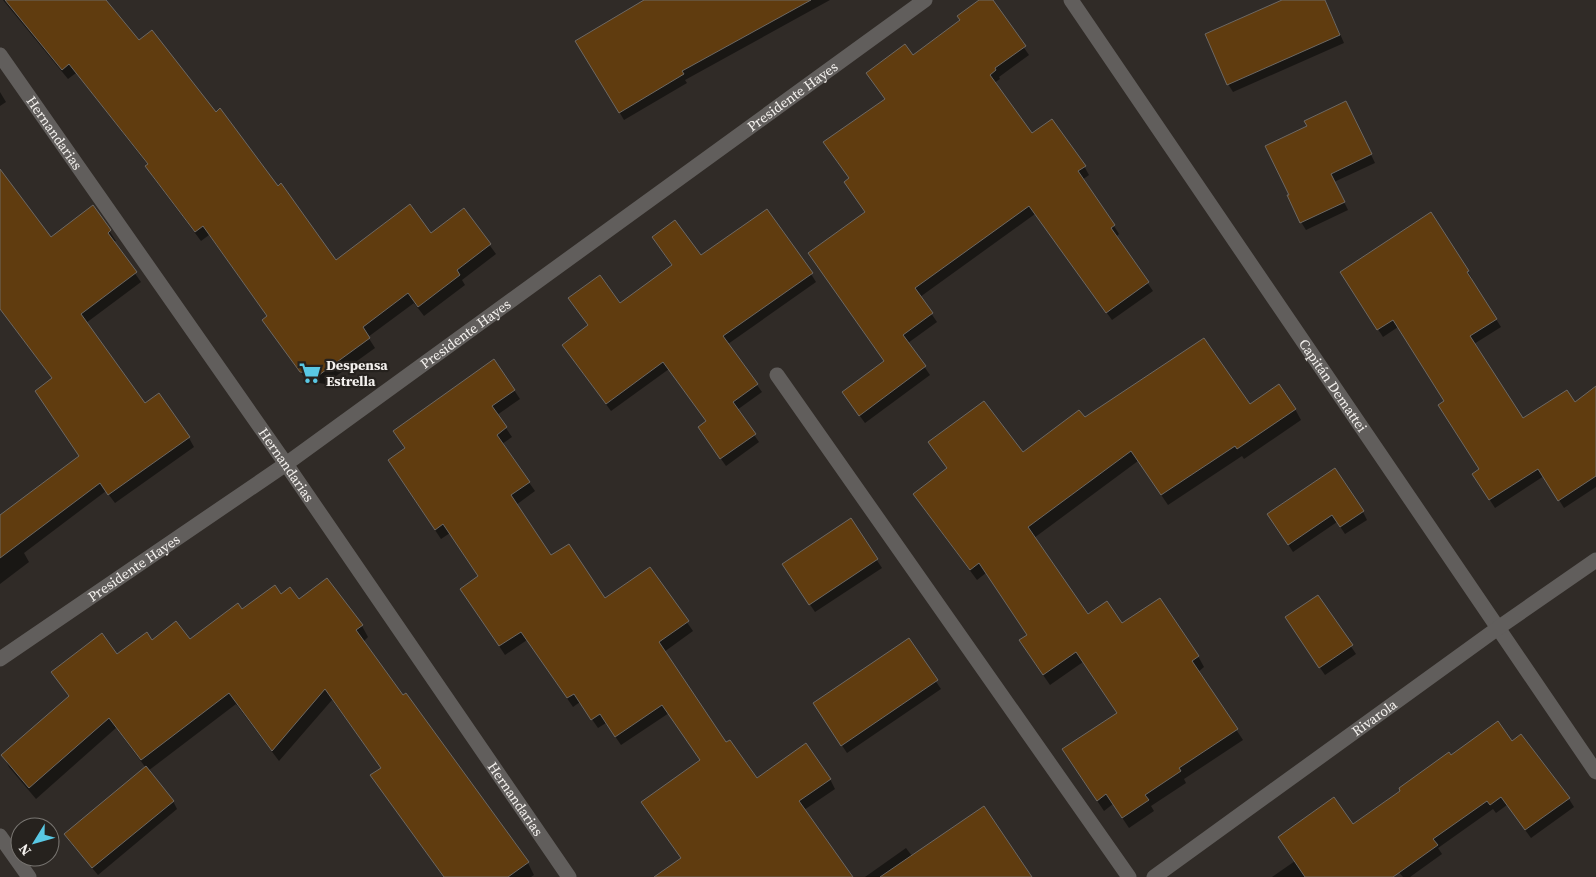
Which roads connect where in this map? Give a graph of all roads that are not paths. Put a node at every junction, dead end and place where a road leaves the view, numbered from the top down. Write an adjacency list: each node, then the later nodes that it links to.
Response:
1 (925, 0): 5 (street, Presidente Hayes)
2 (1071, 0): 7 (street, Capitán Demattei)
3 (0, 55): 5 (street, Hernandarias)
4 (777, 375): 13 (street)
5 (286, 464): 8 (street, Presidente Hayes); 12 (street, Hernandarias)
6 (1596, 560): 7 (street, Rivarola)
7 (1498, 628): 9 (street, Capitán Demattei); 14 (street, Rivarola)
8 (0, 659)
9 (1596, 772)
10 (0, 836): 11 (street)
11 (28, 877)
12 (569, 877)
13 (1129, 877)
14 (1154, 877)

